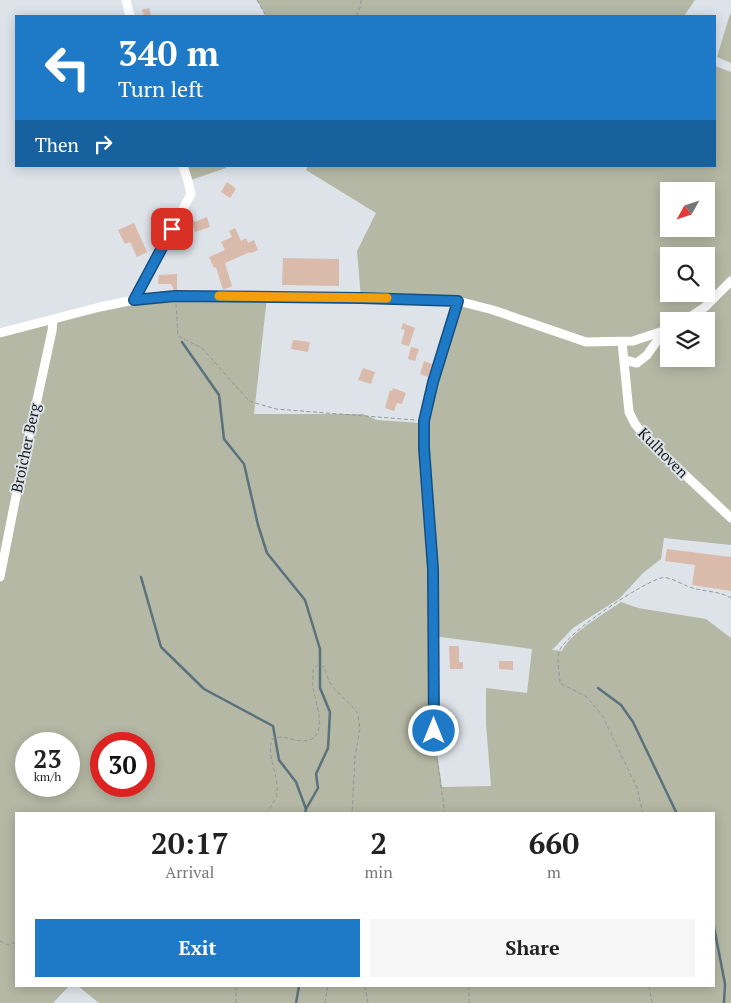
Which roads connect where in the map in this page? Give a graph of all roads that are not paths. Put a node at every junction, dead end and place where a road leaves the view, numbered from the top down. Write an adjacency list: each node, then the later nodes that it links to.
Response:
1 (126, 0): 2 (street)
2 (130, 15)
3 (183, 167): 5 (street)
4 (731, 281): 7 (street)
5 (134, 300): 6 (street); 8 (street)
6 (458, 301): 12 (street); 16 (street)
7 (698, 312)
8 (53, 320): 10 (street); 15 (street, Broicher Berg)
9 (660, 332): 12 (street)
10 (0, 333)
11 (660, 338): 13 (street)
12 (622, 342): 13 (street, Kulhoven)
13 (624, 360): 14 (street, Kulhoven)
14 (731, 518)
15 (0, 577)
16 (436, 751)

